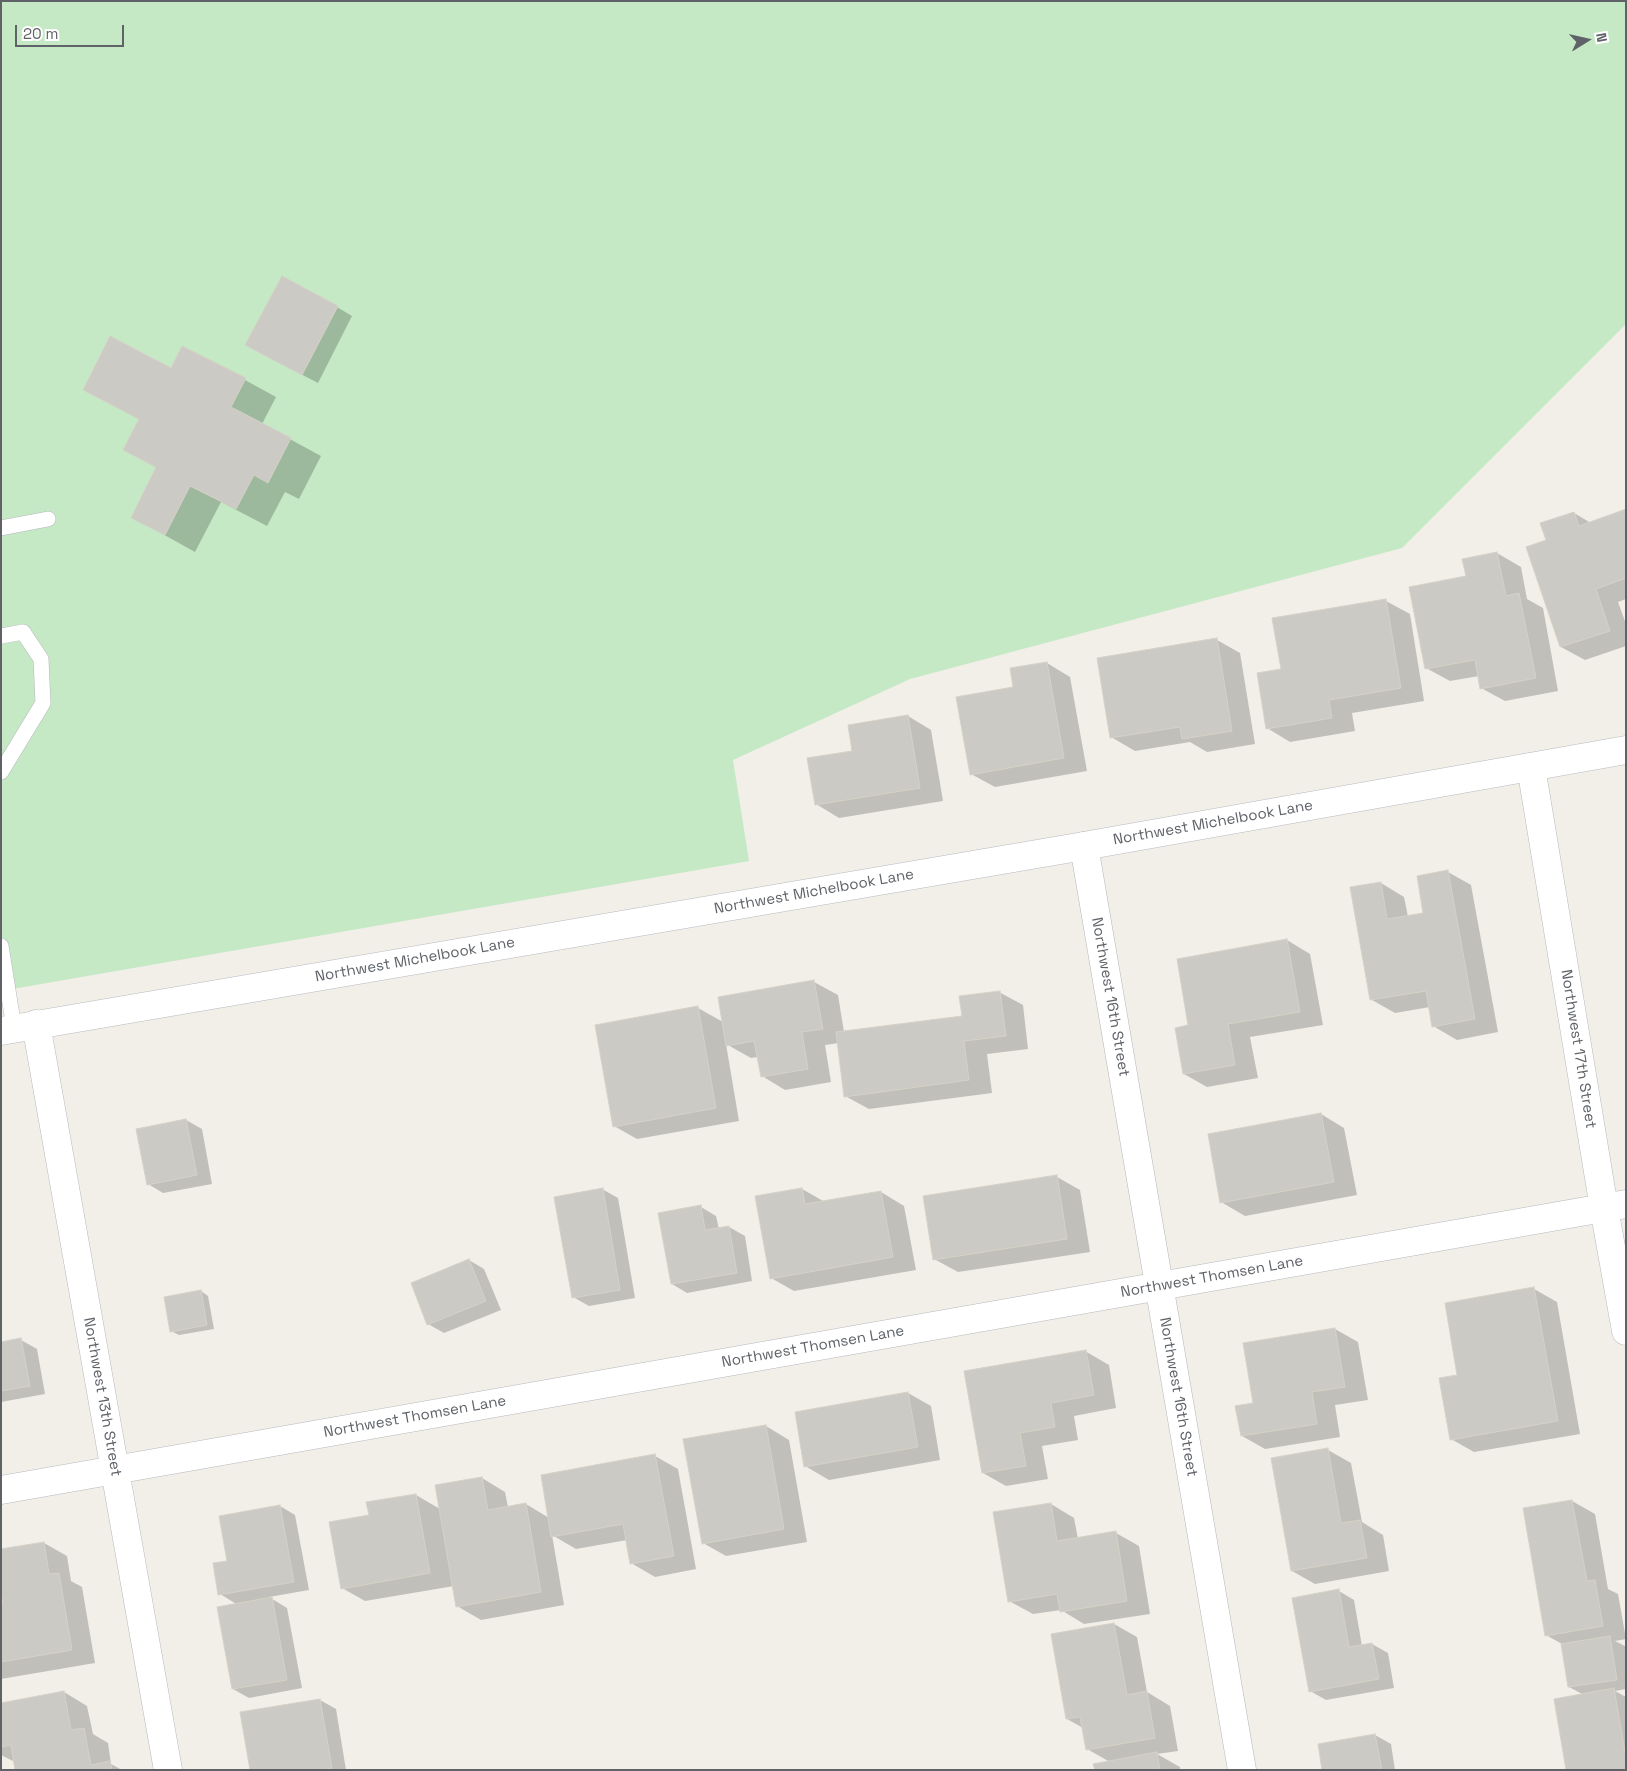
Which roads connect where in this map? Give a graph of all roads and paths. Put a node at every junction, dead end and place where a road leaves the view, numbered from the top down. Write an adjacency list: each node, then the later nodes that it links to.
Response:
1 (48, 519): 2 (lane)
2 (1, 528)
3 (1, 636): 6 (lane)
4 (1626, 750): 5 (street, Northwest Michelbook Lane)
5 (1531, 766): 7 (street, Northwest Michelbook Lane); 10 (street, Northwest 17th Street)
6 (1, 772)
7 (1084, 846): 9 (street, Northwest Michelbook Lane); 11 (street, Northwest 16th Street)
8 (1, 946): 9 (lane)
9 (17, 1028): 13 (street, Northwest 13th Street)
10 (1615, 1206): 11 (street, Northwest Thomsen Lane); 12 (street, Northwest 17th Street)
11 (1159, 1286): 13 (street, Northwest Thomsen Lane); 16 (street, Northwest 16th Street)
12 (1626, 1330)
13 (115, 1470): 14 (street, Northwest Thomsen Lane); 15 (street, Northwest 13th Street)
14 (1, 1490)
15 (168, 1770)
16 (1242, 1770)

